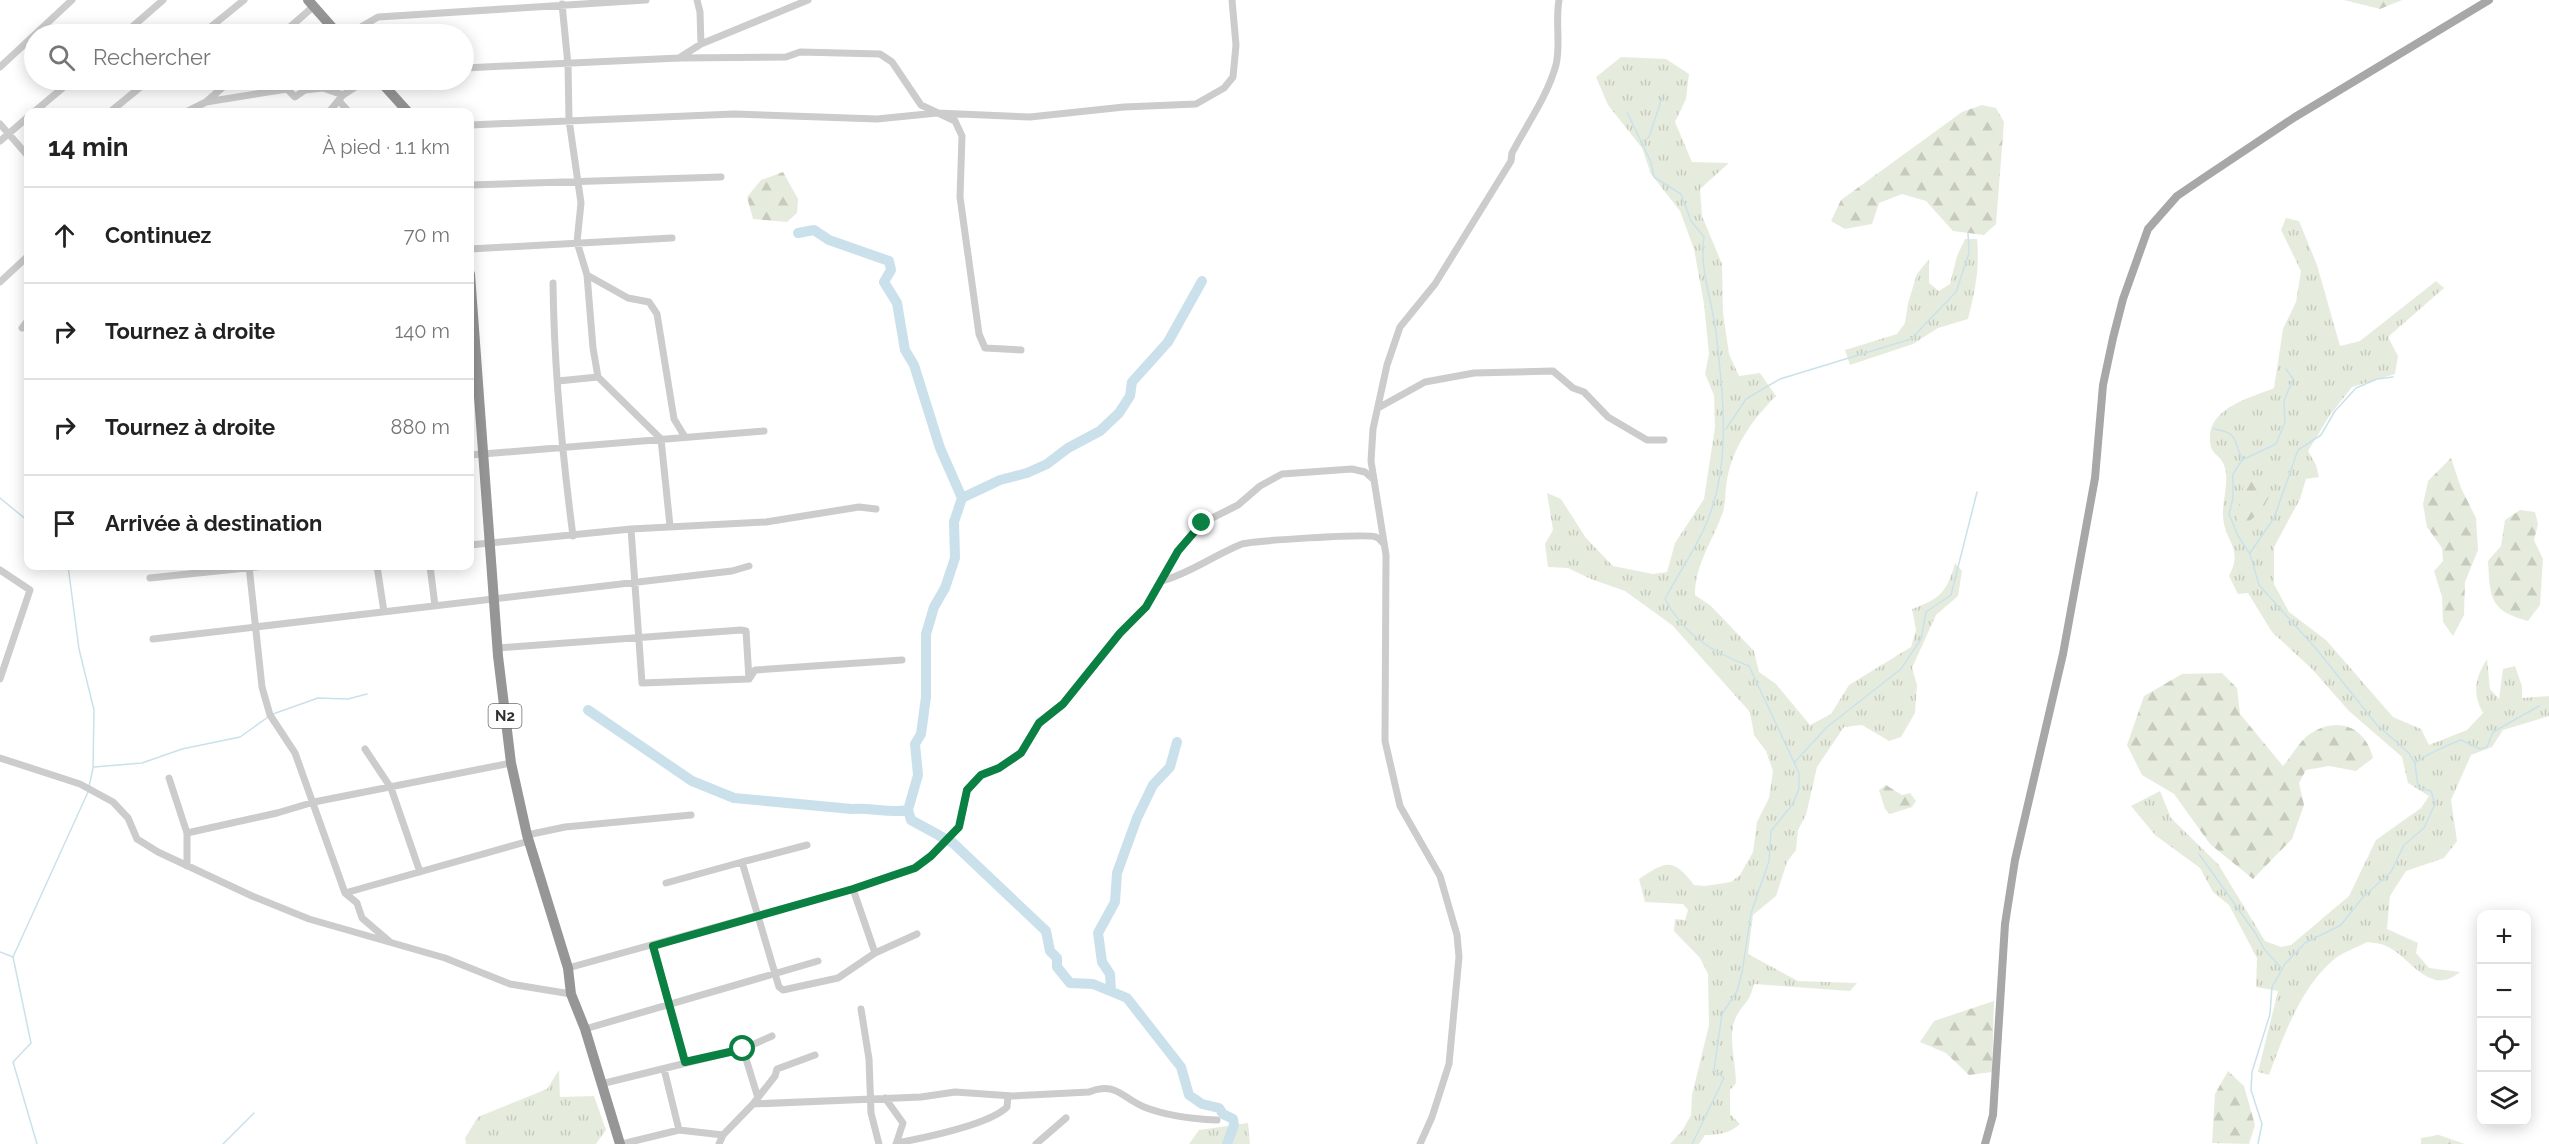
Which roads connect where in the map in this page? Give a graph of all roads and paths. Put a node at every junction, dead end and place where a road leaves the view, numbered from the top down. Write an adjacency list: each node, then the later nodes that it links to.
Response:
1 (72, 0): 12 (street)
2 (163, 0): 13 (street)
3 (244, 0): 14 (street)
4 (646, 0): 11 (street)
5 (697, 0): 19 (street)
6 (808, 0): 19 (street)
7 (1232, 0): 41 (street)
8 (1559, 0): 65 (street)
9 (2489, 0): 148 (main road)
10 (311, 3): 15 (street); 16 (highway)
11 (562, 4): 17 (street); 21 (street)
12 (44, 24)
13 (135, 24)
14 (214, 24)
15 (291, 24)
16 (329, 24)
17 (366, 24)
18 (24, 43): 22 (street)
19 (701, 44): 20 (street)
20 (679, 58): 21 (street); 41 (street)
21 (568, 65): 23 (street); 42 (street)
22 (0, 67)
23 (474, 68)
24 (60, 90): 35 (street)
25 (137, 90): 36 (street)
26 (220, 90): 34 (street)
27 (281, 90): 34 (street)
28 (288, 90): 29 (street)
29 (305, 90)
30 (326, 90): 33 (street)
31 (353, 90): 33 (street)
32 (388, 90): 40 (highway)
33 (341, 99): 38 (street); 39 (street)
34 (206, 102): 37 (street)
35 (38, 108)
36 (115, 108)
37 (194, 108)
38 (333, 108)
39 (347, 108)
40 (404, 108)
41 (938, 113): 42 (street); 62 (street)
42 (569, 120): 45 (street); 50 (street)
43 (24, 121): 46 (street)
44 (0, 124): 46 (street)
45 (474, 125)
46 (9, 134): 47 (street); 48 (street)
47 (0, 141)
48 (24, 151)
49 (722, 177): 50 (street)
50 (578, 182): 51 (street); 53 (street)
51 (474, 185)
52 (672, 238): 53 (street)
53 (577, 242): 54 (street); 56 (street)
54 (474, 249)
55 (24, 260): 57 (street)
56 (588, 275): 63 (street); 67 (street)
57 (0, 282)
58 (553, 283): 64 (street)
59 (24, 325): 60 (street)
60 (22, 328)
61 (474, 334): 71 (highway, N2)
62 (1021, 350)
63 (598, 377): 64 (street); 68 (street)
64 (558, 381): 70 (street)
65 (1378, 408): 69 (street); 73 (street)
66 (764, 431): 67 (street)
67 (685, 437): 68 (street)
68 (661, 439): 70 (street); 75 (street)
69 (1664, 440)
70 (562, 446): 71 (street); 77 (street)
71 (482, 454): 72 (street); 79 (highway, N2)
72 (474, 455)
73 (1374, 480): 78 (street); 88 (street)
74 (876, 509): 75 (street)
75 (670, 526): 76 (street)
76 (631, 529): 77 (street); 89 (street)
77 (573, 536): 79 (street)
78 (1383, 543): 88 (street); 147 (street)
79 (490, 544): 80 (street); 90 (highway, N2)
80 (474, 545)
81 (750, 566): 89 (street)
82 (0, 570): 98 (street)
83 (216, 570): 87 (street)
84 (250, 570): 93 (street)
85 (379, 570): 92 (street)
86 (430, 570): 91 (street)
87 (150, 578)
88 (1162, 580): 114 (street)
89 (636, 581): 90 (street); 94 (street)
90 (494, 597): 91 (street); 96 (highway, N2)
91 (435, 606): 92 (street)
92 (384, 612): 93 (street)
93 (257, 627): 95 (street); 105 (street)
94 (638, 636): 96 (street); 99 (street); 99 (street)
95 (153, 639)
96 (498, 648): 102 (highway, N2)
97 (902, 660): 99 (street)
98 (0, 679)
99 (749, 679)
100 (365, 749): 104 (street)
101 (0, 758): 111 (street)
102 (511, 763): 104 (street); 108 (highway, N2)
103 (169, 778): 107 (street)
104 (392, 788): 105 (street); 112 (street)
105 (314, 802): 107 (street); 115 (street)
106 (691, 815): 108 (street)
107 (187, 833): 111 (street)
108 (528, 838): 112 (street); 122 (highway, N2)
109 (807, 845): 110 (street)
110 (742, 862): 113 (street); 116 (street)
111 (187, 866): 118 (street)
112 (420, 872): 115 (street)
113 (666, 883)
114 (853, 889): 116 (street); 120 (street)
115 (345, 893): 118 (street)
116 (756, 915): 119 (street); 123 (street)
117 (917, 934): 120 (street)
118 (394, 945): 124 (street)
119 (653, 946): 122 (street); 125 (street)
120 (875, 953): 123 (street)
121 (818, 961): 123 (street)
122 (568, 968): 124 (highway, N2)
123 (773, 974): 125 (street)
124 (571, 994): 127 (highway, N2)
125 (669, 1003): 127 (street); 131 (street)
126 (861, 1009): 135 (street)
127 (585, 1029): 133 (highway, N2)
128 (772, 1036): 129 (street)
129 (743, 1049): 131 (street); 137 (street)
130 (815, 1055): 137 (street)
131 (685, 1062): 132 (street)
132 (664, 1069): 133 (street); 140 (street)
133 (601, 1084): 142 (highway, N2)
134 (1008, 1096): 136 (street); 139 (street); 145 (street)
135 (869, 1098): 136 (street); 137 (street); 144 (street)
136 (885, 1098): 145 (street)
137 (756, 1101): 141 (street)
138 (1066, 1118): 146 (street)
139 (1217, 1120)
140 (680, 1130): 141 (street); 142 (street)
141 (723, 1135): 143 (street)
142 (621, 1144)
143 (719, 1144)
144 (879, 1144)
145 (896, 1144)
146 (1036, 1144)
147 (1420, 1144)
148 (1985, 1144)

